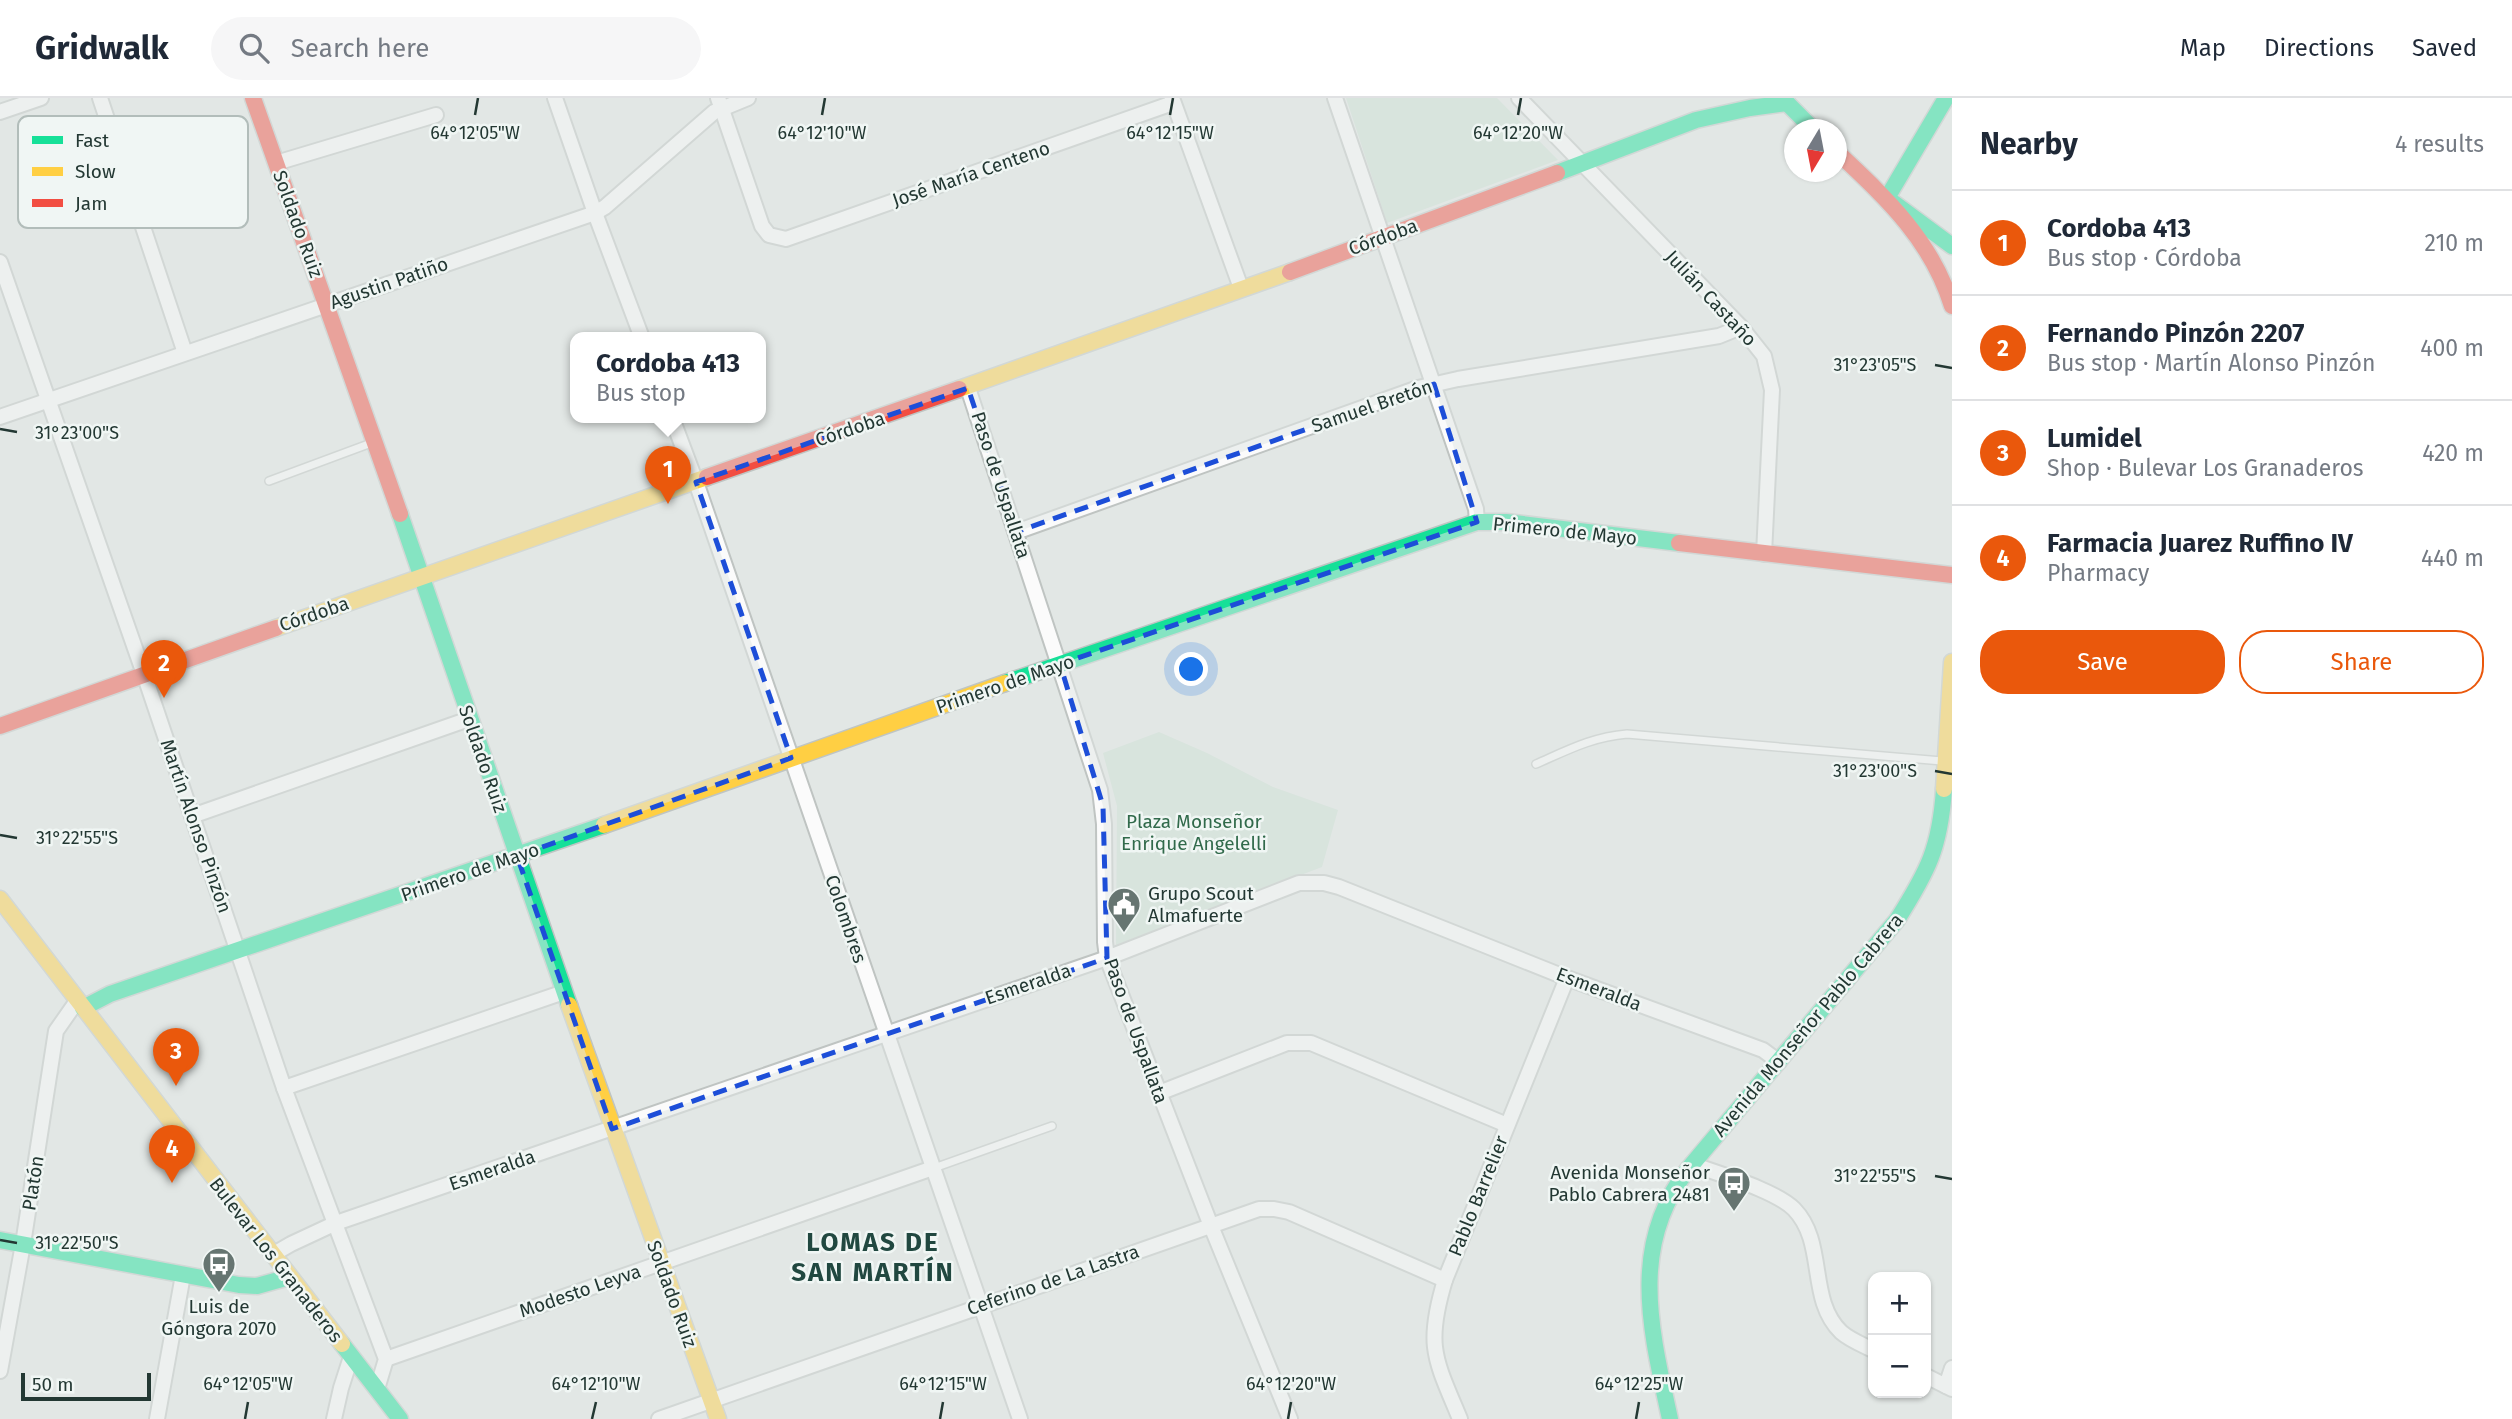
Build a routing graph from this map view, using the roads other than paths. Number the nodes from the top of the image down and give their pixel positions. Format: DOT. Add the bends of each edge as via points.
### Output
graph roads {
  1 [pos="41,98"];
  2 [pos="100,98"];
  3 [pos="253,98"];
  4 [pos="555,98"];
  5 [pos="748,98"];
  6 [pos="1335,98"];
  7 [pos="1519,98"];
  8 [pos="1725,98"];
  9 [pos="1946,98"];
  10 [pos="1173,100"];
  11 [pos="1784,101"];
  12 [pos="720,103"];
  13 [pos="0,112"];
  14 [pos="436,115"];
  15 [pos="106,116"];
  16 [pos="1803,119"];
  17 [pos="1696,120"];
  18 [pos="1847,161"];
  19 [pos="276,163"];
  20 [pos="1584,164"];
  21 [pos="1887,198"];
  22 [pos="595,213"];
  23 [pos="143,228"];
  24 [pos="1382,238"];
  25 [pos="1952,246"];
  26 [pos="0,262"];
  27 [pos="1241,288"];
  28 [pos="1951,301"];
  29 [pos="326,304"];
  30 [pos="1741,327"];
  31 [pos="640,332"];
  32 [pos="185,353"];
  33 [pos="1434,384"];
  34 [pos="968,388"];
  35 [pos="48,400"];
  36 [pos="0,417"];
  37 [pos="675,423"];
  38 [pos="375,442"];
  39 [pos="269,481"];
  40 [pos="696,482"];
  41 [pos="1477,522"];
  42 [pos="1016,532"];
  43 [pos="1764,554"];
  44 [pos="1952,575"];
  45 [pos="422,576"];
  46 [pos="1952,662"];
  47 [pos="1060,664"];
  48 [pos="144,674"];
  49 [pos="469,719"];
  50 [pos="0,726"];
  51 [pos="791,758"];
  52 [pos="1947,761"];
  53 [pos="1536,764"];
  54 [pos="192,816"];
  55 [pos="517,856"];
  56 [pos="0,899"];
  57 [pos="239,952"];
  58 [pos="1107,958"];
  59 [pos="1567,978"];
  60 [pos="565,992"];
  61 [pos="80,1004"];
  62 [pos="885,1032"];
  63 [pos="1779,1062"];
  64 [pos="284,1088"];
  65 [pos="1159,1093"];
  66 [pos="1507,1125"];
  67 [pos="1052,1126"];
  68 [pos="612,1129"];
  69 [pos="1692,1164"];
  70 [pos="933,1168"];
  71 [pos="336,1223"];
  72 [pos="1210,1226"];
  73 [pos="0,1240"];
  74 [pos="23,1244"];
  75 [pos="272,1255"];
  76 [pos="661,1262"];
  77 [pos="183,1275"];
  78 [pos="289,1277"];
  79 [pos="1445,1280"];
  80 [pos="981,1305"];
  81 [pos="1868,1347"];
  82 [pos="352,1357"];
  83 [pos="386,1359"];
  84 [pos="1952,1368"];
  85 [pos="0,1371"];
  86 [pos="1931,1378"];
  87 [pos="1949,1387"];
  88 [pos="377,1390"];
  89 [pos="712,1400"];
  90 [pos="157,1419"];
  91 [pos="334,1419"];
  92 [pos="400,1419"];
  93 [pos="659,1419"];
  94 [pos="718,1419"];
  95 [pos="1020,1419"];
  96 [pos="1290,1419"];
  97 [pos="1460,1419"];
  98 [pos="1670,1419"];
  1 -- 13 [label="street"];
  2 -- 15 [label="street"];
  3 -- 19 [label="main road, Soldado Ruiz"];
  4 -- 22 [label="street"];
  5 -- 12 [label="street, Agustin Patiño"];
  6 -- 24 [label="street"];
  7 -- 20 [label="street, Julián Castaño"];
  8 -- 17 [label="main road, Córdoba"];
  9 -- 21 [label="main road"];
  10 -- 12 [label="street, José María Centeno" via="786,239 769,236 762,226"];
  10 -- 27 [label="street"];
  11 -- 16 [label="main road"];
  11 -- 17 [label="main road, Córdoba"];
  12 -- 22 [label="street, Agustin Patiño"];
  14 -- 19 [label="street"];
  17 -- 20 [label="main road, Córdoba"];
  18 -- 21 [label="main road"];
  19 -- 29 [label="main road, Soldado Ruiz"];
  20 -- 24 [label="main road, Córdoba"];
  20 -- 30 [label="street, Julián Castaño"];
  21 -- 25 [label="main road"];
  21 -- 28 [label="main road" via="1926,248"];
  22 -- 29 [label="street, Agustin Patiño"];
  22 -- 31 [label="street"];
  23 -- 32 [label="street"];
  24 -- 27 [label="main road, Córdoba"];
  24 -- 33 [label="street"];
  26 -- 35 [label="street, Martín Alonso Pinzón"];
  27 -- 34 [label="main road, Córdoba"];
  29 -- 32 [label="street, Agustin Patiño"];
  29 -- 38 [label="main road, Soldado Ruiz"];
  30 -- 33 [label="street, Samuel Bretón" via="1719,336"];
  30 -- 43 [label="street, Julián Castaño" via="1764,356 1772,390"];
  32 -- 35 [label="street, Agustin Patiño"];
  33 -- 41 [label="street"];
  33 -- 42 [label="street, Samuel Bretón"];
  34 -- 40 [label="main road, Córdoba"];
  34 -- 42 [label="street, Paso de Uspallata"];
  35 -- 36 [label="street, Agustin Patiño"];
  35 -- 48 [label="street, Martín Alonso Pinzón"];
  37 -- 40 [label="street, Colombres"];
  38 -- 39 [label="lane"];
  38 -- 45 [label="main road, Soldado Ruiz"];
  40 -- 45 [label="main road, Córdoba"];
  40 -- 51 [label="street, Colombres"];
  41 -- 43 [label="main road, Primero de Mayo"];
  41 -- 47 [label="main road, Primero de Mayo"];
  42 -- 47 [label="street, Paso de Uspallata"];
  43 -- 44 [label="main road, Primero de Mayo"];
  45 -- 48 [label="main road, Córdoba"];
  45 -- 49 [label="main road, Soldado Ruiz"];
  46 -- 52 [label="main road, Avenida Monseñor Pablo Cabrera"];
  47 -- 51 [label="main road, Primero de Mayo"];
  47 -- 58 [label="street, Paso de Uspallata" via="1103,806"];
  48 -- 50 [label="main road, Córdoba"];
  48 -- 54 [label="street, Martín Alonso Pinzón"];
  49 -- 54 [label="street"];
  49 -- 55 [label="main road, Soldado Ruiz"];
  51 -- 55 [label="main road, Primero de Mayo"];
  51 -- 62 [label="street, Colombres"];
  52 -- 53 [label="lane" via="1627,734 1589,740"];
  52 -- 63 [label="main road, Avenida Monseñor Pablo Cabrera" via="1938,841 1910,901"];
  54 -- 57 [label="street, Martín Alonso Pinzón"];
  55 -- 57 [label="main road, Primero de Mayo"];
  55 -- 60 [label="main road, Soldado Ruiz"];
  56 -- 61 [label="main road, Bulevar Los Granaderos"];
  57 -- 61 [label="main road, Primero de Mayo"];
  57 -- 64 [label="street, Martín Alonso Pinzón"];
  58 -- 59 [label="street, Esmeralda" via="1298,883 1311,882 1339,887"];
  58 -- 62 [label="street, Esmeralda"];
  58 -- 65 [label="street, Paso de Uspallata"];
  59 -- 63 [label="street, Esmeralda" via="1763,1050"];
  59 -- 66 [label="street, Pablo Barrelier"];
  60 -- 64 [label="street"];
  60 -- 68 [label="main road, Soldado Ruiz"];
  61 -- 74 [label="street, Platón" via="56,1031"];
  61 -- 75 [label="main road, Bulevar Los Granaderos"];
  62 -- 68 [label="street, Esmeralda"];
  62 -- 70 [label="street, Colombres"];
  63 -- 69 [label="main road, Avenida Monseñor Pablo Cabrera"];
  64 -- 71 [label="street, Martín Alonso Pinzón"];
  65 -- 66 [label="street" via="1287,1043 1301,1042"];
  65 -- 72 [label="street, Paso de Uspallata"];
  66 -- 79 [label="street, Pablo Barrelier"];
  67 -- 70 [label="lane"];
  68 -- 71 [label="street, Esmeralda"];
  68 -- 76 [label="main road, Soldado Ruiz"];
  69 -- 81 [label="street" via="1776,1196 1792,1207 1808,1231 1827,1313 1841,1332"];
  69 -- 98 [label="main road, Avenida Monseñor Pablo Cabrera" via="1662,1211 1648,1281 1650,1321"];
  70 -- 76 [label="street, Modesto Leyva"];
  70 -- 80 [label="street, Colombres"];
  71 -- 75 [label="street, Esmeralda"];
  71 -- 83 [label="street, Martín Alonso Pinzón"];
  72 -- 79 [label="street, Ceferino de La Lastra" via="1259,1209 1289,1212"];
  72 -- 80 [label="street, Ceferino de La Lastra"];
  72 -- 96 [label="street, Paso de Uspallata"];
  73 -- 74 [label="main road"];
  74 -- 77 [label="main road"];
  74 -- 85 [label="street, Platón"];
  75 -- 78 [label="main road, Bulevar Los Granaderos"];
  76 -- 83 [label="street, Modesto Leyva"];
  76 -- 89 [label="main road, Soldado Ruiz"];
  77 -- 78 [label="main road" via="257,1286"];
  77 -- 90 [label="street"];
  78 -- 82 [label="main road, Bulevar Los Granaderos"];
  79 -- 97 [label="street, Pablo Barrelier" via="1433,1327 1434,1349"];
  80 -- 89 [label="street, Ceferino de La Lastra"];
  80 -- 95 [label="street, Colombres"];
  82 -- 88 [label="main road, Bulevar Los Granaderos"];
  82 -- 91 [label="street"];
  83 -- 88 [label="street"];
  84 -- 87 [label="street"];
  86 -- 87 [label="street"];
  88 -- 92 [label="main road, Bulevar Los Granaderos"];
  89 -- 93 [label="street, Ceferino de La Lastra"];
  89 -- 94 [label="main road, Soldado Ruiz"];
}
